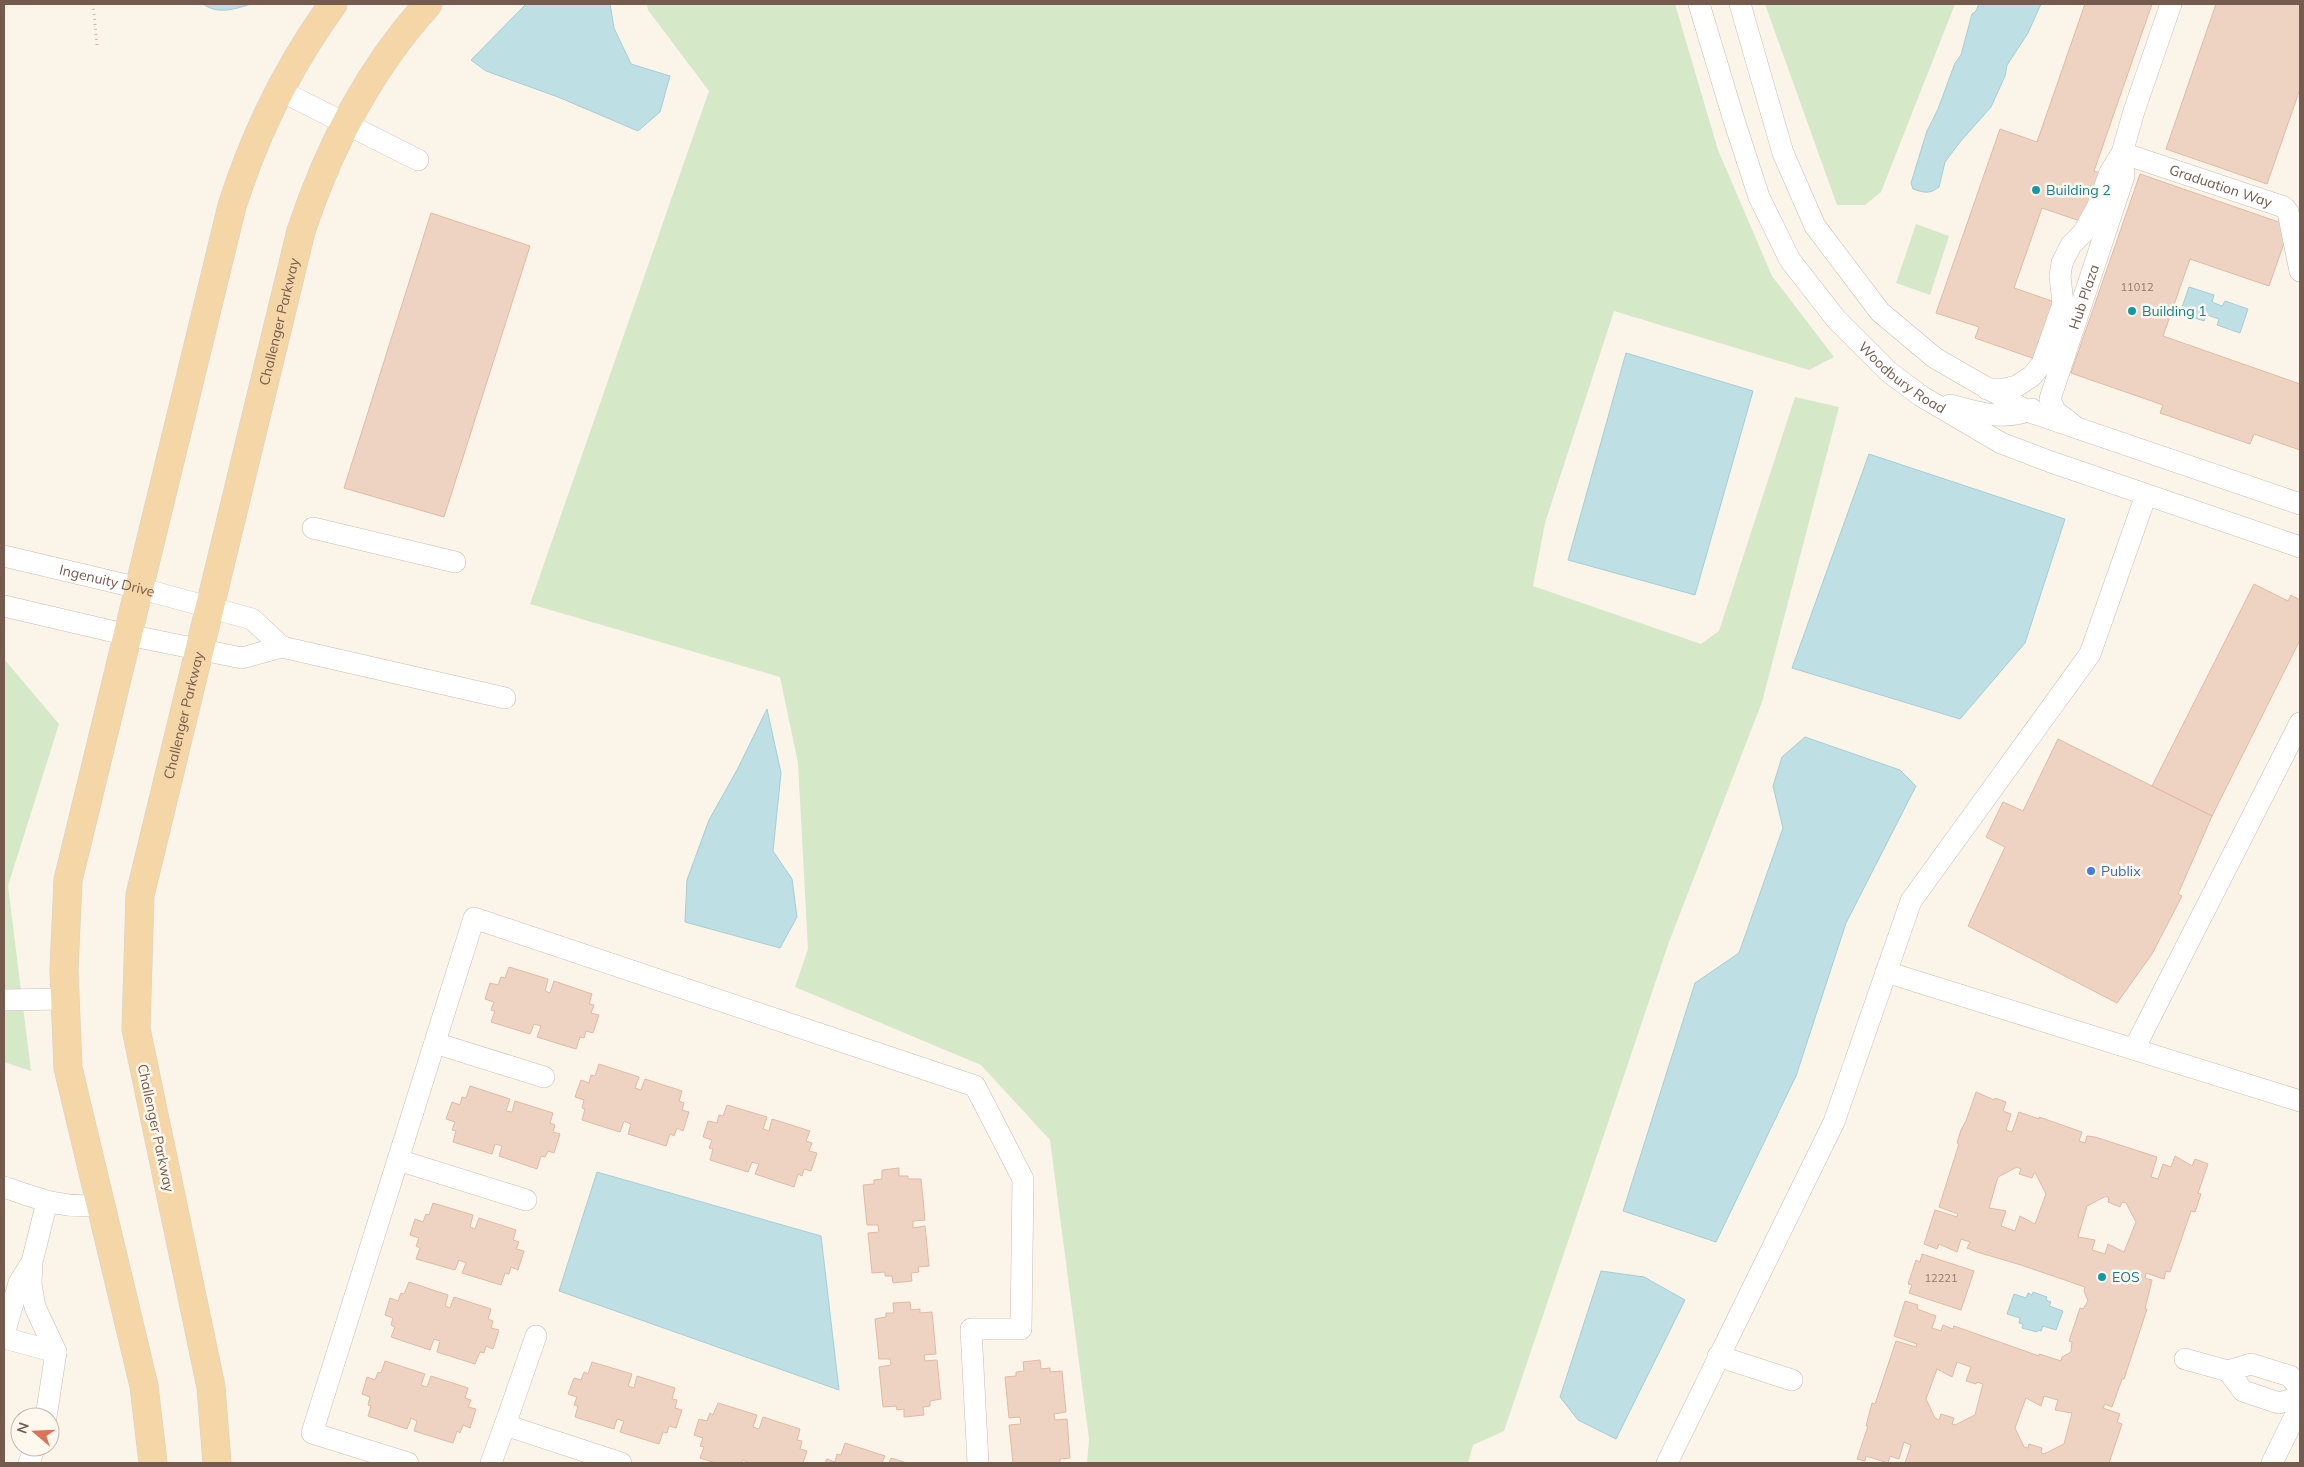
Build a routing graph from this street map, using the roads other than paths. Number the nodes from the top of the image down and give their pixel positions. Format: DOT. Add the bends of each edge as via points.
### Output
graph roads {
  1 [pos="333,4"];
  2 [pos="428,4"];
  3 [pos="1699,4"];
  4 [pos="1740,4"];
  5 [pos="2171,4"];
  6 [pos="279,90"];
  7 [pos="346,122"];
  8 [pos="2122,153"];
  9 [pos="418,160"];
  10 [pos="2082,233"];
  11 [pos="2104,240"];
  12 [pos="2300,271"];
  13 [pos="2062,288"];
  14 [pos="2084,297"];
  15 [pos="1987,389"];
  16 [pos="1921,396"];
  17 [pos="2050,399"];
  18 [pos="2027,411"];
  19 [pos="2078,428"];
  20 [pos="2146,495"];
  21 [pos="2300,504"];
  22 [pos="313,528"];
  23 [pos="2300,547"];
  24 [pos="4,556"];
  25 [pos="455,562"];
  26 [pos="139,588"];
  27 [pos="4,606"];
  28 [pos="211,608"];
  29 [pos="128,635"];
  30 [pos="282,647"];
  31 [pos="201,651"];
  32 [pos="505,698"];
  33 [pos="2300,723"];
  34 [pos="1886,972"];
  35 [pos="65,999"];
  36 [pos="4,1000"];
  37 [pos="435,1043"];
  38 [pos="2134,1049"];
  39 [pos="544,1076"];
  40 [pos="2300,1101"];
  41 [pos="398,1160"];
  42 [pos="4,1186"];
  43 [pos="526,1200"];
  44 [pos="48,1202"];
  45 [pos="100,1205"];
  46 [pos="32,1262"];
  47 [pos="4,1336"];
  48 [pos="536,1336"];
  49 [pos="56,1352"];
  50 [pos="1718,1356"];
  51 [pos="2185,1359"];
  52 [pos="2228,1371"];
  53 [pos="1792,1380"];
  54 [pos="2300,1389"];
  55 [pos="2300,1397"];
  56 [pos="2300,1406"];
  57 [pos="48,1407"];
  58 [pos="505,1424"];
  59 [pos="153,1463"];
  60 [pos="217,1463"];
  61 [pos="408,1463"];
  62 [pos="491,1463"];
  63 [pos="621,1463"];
  64 [pos="978,1463"];
  65 [pos="1667,1463"];
  66 [pos="2272,1463"];
  1 -- 6 [label="main road"];
  2 -- 7 [label="main road, Challenger Parkway" via="384,59"];
  3 -- 16 [label="street, Woodbury Road" via="1759,198 1790,260 1836,319 1889,372"];
  4 -- 15 [label="street" via="1783,153 1815,226 1880,312 1935,358"];
  5 -- 8 [label="street, Hub Plaza"];
  6 -- 7 [label="street"];
  6 -- 26 [label="main road" via="251,151 232,206"];
  7 -- 9 [label="street"];
  7 -- 28 [label="main road, Challenger Parkway" via="321,176 302,231"];
  8 -- 10 [label="street, Hub Plaza" via="2110,172 2098,208"];
  8 -- 11 [label="street, Hub Plaza" via="2124,176"];
  8 -- 12 [label="street, Graduation Way" via="2243,184 2284,207 2288,212"];
  10 -- 11 [label="street"];
  10 -- 13 [label="street, Hub Plaza" via="2062,263"];
  11 -- 14 [label="street, Hub Plaza"];
  13 -- 14 [label="street"];
  13 -- 15 [label="street, Hub Plaza" via="2064,304 2042,364 2017,386"];
  14 -- 17 [label="street, Hub Plaza"];
  15 -- 18 [label="street"];
  16 -- 18 [label="street" via="1990,415 2011,416"];
  16 -- 20 [label="street, Woodbury Road" via="2001,443"];
  17 -- 18 [label="street"];
  17 -- 19 [label="street" via="2055,411"];
  18 -- 19 [label="street"];
  19 -- 21 [label="street"];
  20 -- 23 [label="street, Woodbury Road"];
  20 -- 34 [label="street" via="2090,654 1911,901"];
  22 -- 25 [label="street"];
  24 -- 26 [label="street, Ingenuity Drive"];
  26 -- 28 [label="street, Ingenuity Drive"];
  26 -- 29 [label="main road"];
  27 -- 29 [label="street"];
  28 -- 30 [label="street, Ingenuity Drive" via="252,619"];
  28 -- 31 [label="main road, Challenger Parkway"];
  29 -- 31 [label="street"];
  29 -- 35 [label="main road" via="68,880"];
  30 -- 31 [label="street" via="242,658"];
  30 -- 32 [label="street"];
  31 -- 60 [label="main road, Challenger Parkway" via="140,896 136,1029 211,1387"];
  33 -- 38 [label="street"];
  34 -- 38 [label="street"];
  34 -- 50 [label="street" via="1834,1122"];
  35 -- 36 [label="street"];
  35 -- 45 [label="main road" via="68,1068"];
  37 -- 39 [label="street"];
  37 -- 41 [label="street"];
  37 -- 64 [label="street" via="474,918 975,1086 1023,1179 1021,1329 971,1329"];
  38 -- 40 [label="street"];
  41 -- 43 [label="street"];
  41 -- 61 [label="street" via="312,1433"];
  42 -- 44 [label="street"];
  44 -- 45 [label="street" via="80,1207"];
  44 -- 46 [label="street"];
  45 -- 59 [label="main road" via="144,1386"];
  46 -- 47 [label="street" via="19,1283"];
  46 -- 49 [label="street" via="35,1307"];
  47 -- 49 [label="street"];
  48 -- 58 [label="street"];
  49 -- 57 [label="street"];
  50 -- 53 [label="street"];
  50 -- 65 [label="street"];
  51 -- 52 [label="street"];
  52 -- 54 [label="street" via="2251,1364 2290,1376"];
  52 -- 55 [label="street" via="2243,1391 2279,1404"];
  56 -- 66 [label="street"];
  58 -- 62 [label="street"];
  58 -- 63 [label="street"];
}
